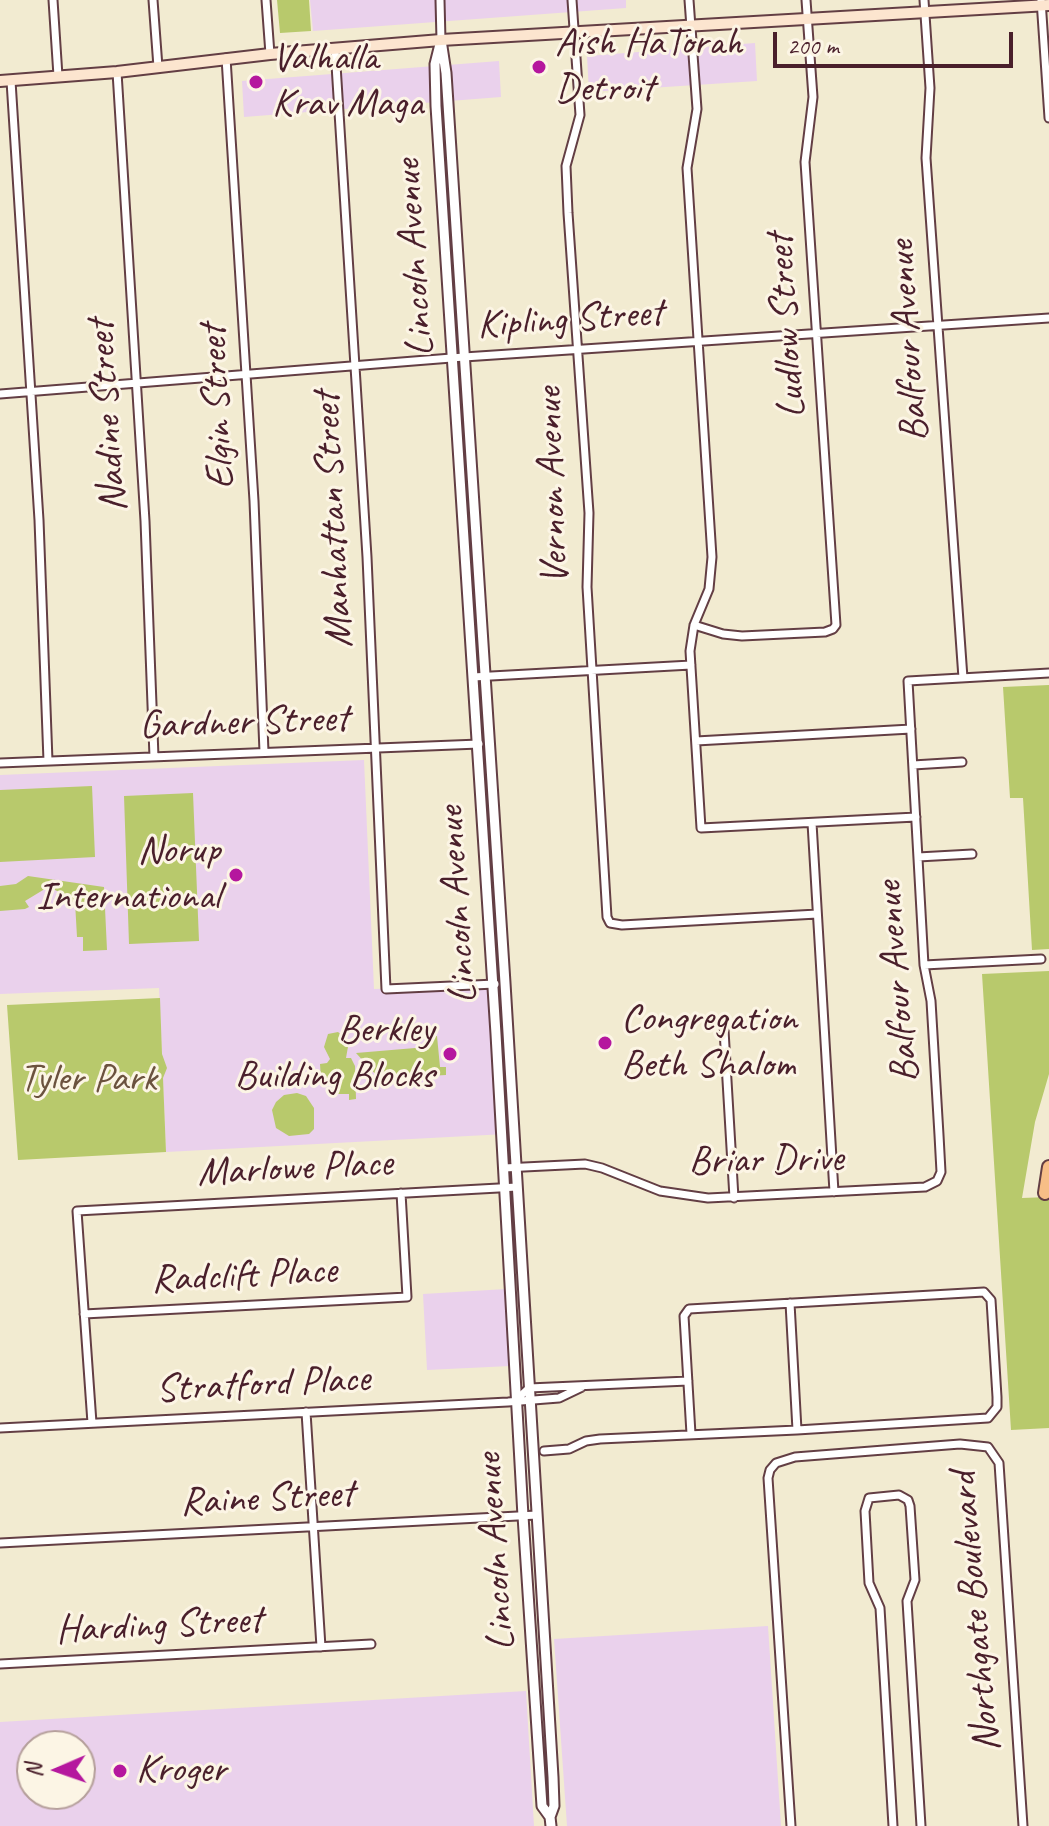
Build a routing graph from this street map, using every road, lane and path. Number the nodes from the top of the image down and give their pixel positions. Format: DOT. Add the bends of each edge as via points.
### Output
graph roads {
  1 [pos="53,0"];
  2 [pos="153,0"];
  3 [pos="266,0"];
  4 [pos="440,0"];
  5 [pos="572,0"];
  6 [pos="689,0"];
  7 [pos="806,0"];
  8 [pos="924,0"];
  9 [pos="1044,4"];
  10 [pos="925,12"];
  11 [pos="808,20"];
  12 [pos="691,24"];
  13 [pos="574,31"];
  14 [pos="441,40"];
  15 [pos="335,49"];
  16 [pos="270,54"];
  17 [pos="226,58"];
  18 [pos="158,67"];
  19 [pos="117,72"];
  20 [pos="58,76"];
  21 [pos="6,81"];
  22 [pos="1049,118"];
  23 [pos="1049,318"];
  24 [pos="938,325"];
  25 [pos="818,334"];
  26 [pos="697,342"];
  27 [pos="577,350"];
  28 [pos="464,357"];
  29 [pos="451,358"];
  30 [pos="355,366"];
  31 [pos="246,374"];
  32 [pos="137,383"];
  33 [pos="30,391"];
  34 [pos="0,394"];
  35 [pos="694,625"];
  36 [pos="691,665"];
  37 [pos="592,671"];
  38 [pos="1049,673"];
  39 [pos="473,677"];
  40 [pos="486,677"];
  41 [pos="963,678"];
  42 [pos="911,729"];
  43 [pos="696,741"];
  44 [pos="490,743"];
  45 [pos="477,744"];
  46 [pos="375,747"];
  47 [pos="264,752"];
  48 [pos="154,757"];
  49 [pos="48,761"];
  50 [pos="962,762"];
  51 [pos="0,763"];
  52 [pos="913,765"];
  53 [pos="916,817"];
  54 [pos="812,823"];
  55 [pos="972,854"];
  56 [pos="918,857"];
  57 [pos="817,914"];
  58 [pos="1041,959"];
  59 [pos="924,965"];
  60 [pos="505,983"];
  61 [pos="493,984"];
  62 [pos="724,1030"];
  63 [pos="508,1033"];
  64 [pos="496,1034"];
  65 [pos="513,1110"];
  66 [pos="501,1111"];
  67 [pos="514,1128"];
  68 [pos="502,1129"];
  69 [pos="516,1167"];
  70 [pos="1049,1167"];
  71 [pos="504,1168"];
  72 [pos="937,1181"];
  73 [pos="505,1187"];
  74 [pos="517,1187"];
  75 [pos="834,1192"];
  76 [pos="401,1193"];
  77 [pos="1045,1193"];
  78 [pos="734,1198"];
  79 [pos="790,1303"];
  80 [pos="84,1314"];
  81 [pos="688,1381"];
  82 [pos="582,1387"];
  83 [pos="529,1388"];
  84 [pos="516,1400"];
  85 [pos="529,1400"];
  86 [pos="306,1412"];
  87 [pos="92,1423"];
  88 [pos="0,1428"];
  89 [pos="797,1430"];
  90 [pos="691,1434"];
  91 [pos="544,1451"];
  92 [pos="537,1515"];
  93 [pos="523,1516"];
  94 [pos="313,1527"];
  95 [pos="0,1543"];
  96 [pos="371,1644"];
  97 [pos="321,1647"];
  98 [pos="0,1662"];
  99 [pos="550,1822"];
  100 [pos="791,1826"];
  101 [pos="893,1826"];
  102 [pos="921,1826"];
  103 [pos="1023,1826"];
  1 -- 20 [label="street"];
  2 -- 18 [label="street"];
  3 -- 16 [label="street"];
  4 -- 14 [label="street"];
  5 -- 13 [label="street, Vernon Avenue"];
  6 -- 12 [label="street"];
  7 -- 11 [label="street, Ludlow Street"];
  8 -- 10 [label="street, Balfour Avenue"];
  9 -- 10 [label="main road"];
  9 -- 22 [label="street"];
  10 -- 11 [label="main road"];
  10 -- 24 [label="street, Balfour Avenue" via="930,88 926,158"];
  11 -- 12 [label="main road"];
  11 -- 25 [label="street, Ludlow Street" via="813,97 805,162"];
  12 -- 13 [label="main road"];
  12 -- 26 [label="street" via="697,109 687,168"];
  13 -- 14 [label="main road"];
  13 -- 27 [label="street, Vernon Avenue" via="580,115 566,166"];
  14 -- 15 [label="main road"];
  14 -- 28 [label="street, Lincoln Avenue"];
  14 -- 29 [label="street, Lincoln Avenue" via="435,64 436,106"];
  15 -- 16 [label="main road"];
  15 -- 30 [label="street, Manhattan Street"];
  16 -- 17 [label="main road"];
  17 -- 18 [label="main road"];
  17 -- 31 [label="street, Elgin Street"];
  18 -- 19 [label="main road"];
  19 -- 20 [label="main road"];
  19 -- 32 [label="street, Nadine Street"];
  20 -- 21 [label="main road"];
  21 -- 33 [label="street"];
  23 -- 24 [label="street, Kipling Street"];
  24 -- 25 [label="street, Kipling Street"];
  24 -- 41 [label="street, Balfour Avenue"];
  25 -- 26 [label="street, Kipling Street"];
  25 -- 35 [label="street, Ludlow Street" via="833,629 742,636"];
  26 -- 27 [label="street, Kipling Street"];
  26 -- 35 [label="street" via="712,557 709,589"];
  27 -- 28 [label="street, Kipling Street"];
  27 -- 37 [label="street, Vernon Avenue" via="589,513"];
  28 -- 29 [label="street, Kipling Street"];
  28 -- 40 [label="street, Lincoln Avenue"];
  29 -- 30 [label="street, Kipling Street"];
  29 -- 39 [label="street, Lincoln Avenue"];
  30 -- 31 [label="street, Kipling Street"];
  30 -- 46 [label="street, Manhattan Street"];
  31 -- 32 [label="street, Kipling Street"];
  31 -- 47 [label="street, Elgin Street"];
  32 -- 33 [label="street, Kipling Street"];
  32 -- 48 [label="street, Nadine Street"];
  33 -- 34 [label="street, Kipling Street"];
  33 -- 49 [label="street"];
  35 -- 36 [label="street"];
  36 -- 37 [label="street"];
  36 -- 43 [label="street"];
  37 -- 40 [label="street"];
  37 -- 57 [label="street, Vernon Avenue" via="610,923"];
  38 -- 41 [label="street"];
  39 -- 40 [label="street"];
  39 -- 45 [label="street, Lincoln Avenue"];
  40 -- 44 [label="street, Lincoln Avenue"];
  41 -- 42 [label="street, Balfour Avenue" via="908,681"];
  42 -- 43 [label="street"];
  42 -- 52 [label="street, Balfour Avenue"];
  43 -- 54 [label="street" via="701,828"];
  44 -- 45 [label="street, Gardner Street"];
  44 -- 60 [label="street, Lincoln Avenue"];
  45 -- 46 [label="street, Gardner Street"];
  45 -- 61 [label="street, Lincoln Avenue"];
  46 -- 47 [label="street, Gardner Street"];
  46 -- 61 [label="street, Manhattan Street" via="386,989"];
  47 -- 48 [label="street, Gardner Street"];
  48 -- 49 [label="street, Gardner Street"];
  49 -- 51 [label="street, Gardner Street"];
  50 -- 52 [label="street"];
  52 -- 53 [label="street, Balfour Avenue"];
  53 -- 54 [label="street"];
  53 -- 56 [label="street, Balfour Avenue"];
  54 -- 57 [label="street"];
  55 -- 56 [label="street"];
  56 -- 59 [label="street, Balfour Avenue"];
  57 -- 75 [label="street"];
  58 -- 59 [label="street"];
  59 -- 72 [label="street, Balfour Avenue" via="931,1001 941,1172"];
  60 -- 61 [label="street"];
  60 -- 63 [label="street, Lincoln Avenue"];
  61 -- 64 [label="street, Lincoln Avenue"];
  62 -- 78 [label="street"];
  63 -- 64 [label="street"];
  63 -- 65 [label="street, Lincoln Avenue"];
  64 -- 66 [label="street, Lincoln Avenue"];
  65 -- 66 [label="street"];
  65 -- 67 [label="street, Lincoln Avenue"];
  66 -- 68 [label="street, Lincoln Avenue"];
  67 -- 68 [label="street"];
  67 -- 69 [label="street, Lincoln Avenue"];
  68 -- 71 [label="street, Lincoln Avenue"];
  69 -- 71 [label="street, Briar Drive"];
  69 -- 74 [label="street, Lincoln Avenue"];
  69 -- 78 [label="street, Briar Drive" via="585,1164 660,1191"];
  70 -- 77 [label="highway"];
  71 -- 73 [label="street, Lincoln Avenue"];
  72 -- 75 [label="street, Briar Drive" via="925,1187"];
  73 -- 74 [label="street, Marlowe Place"];
  73 -- 76 [label="street, Marlowe Place"];
  73 -- 84 [label="street, Lincoln Avenue"];
  74 -- 83 [label="street, Lincoln Avenue"];
  75 -- 78 [label="street, Briar Drive"];
  76 -- 80 [label="street, Radclift Place" via="407,1297"];
  76 -- 80 [label="street, Marlowe Place" via="77,1211"];
  79 -- 81 [label="street" via="689,1309 684,1316"];
  79 -- 89 [label="street"];
  79 -- 89 [label="street" via="984,1292 991,1300 995,1356 997,1407 988,1418"];
  80 -- 87 [label="street"];
  81 -- 82 [label="street"];
  81 -- 90 [label="street"];
  82 -- 83 [label="street"];
  82 -- 85 [label="street, Stratford Place" via="559,1398"];
  83 -- 84 [label="street"];
  83 -- 85 [label="street, Lincoln Avenue"];
  84 -- 85 [label="street, Stratford Place"];
  84 -- 86 [label="street, Stratford Place"];
  84 -- 93 [label="street, Lincoln Avenue"];
  85 -- 92 [label="street, Lincoln Avenue"];
  86 -- 87 [label="street, Stratford Place"];
  86 -- 94 [label="street"];
  87 -- 88 [label="street, Stratford Place"];
  89 -- 90 [label="street"];
  90 -- 91 [label="street" via="600,1439"];
  92 -- 93 [label="street, Raine Street"];
  92 -- 99 [label="street, Lincoln Avenue" via="554,1792"];
  93 -- 94 [label="street, Raine Street"];
  93 -- 99 [label="street, Lincoln Avenue" via="542,1806"];
  94 -- 95 [label="street, Raine Street"];
  94 -- 97 [label="street"];
  96 -- 97 [label="street, Harding Street"];
  97 -- 98 [label="street, Harding Street"];
  100 -- 103 [label="street, Northgate Boulevard" via="770,1470 795,1457 969,1444 988,1447 999,1463"];
  101 -- 102 [label="street, Northgate Boulevard" via="880,1608 869,1583 865,1511 869,1498 899,1495 910,1506 915,1580 907,1601"];
}
